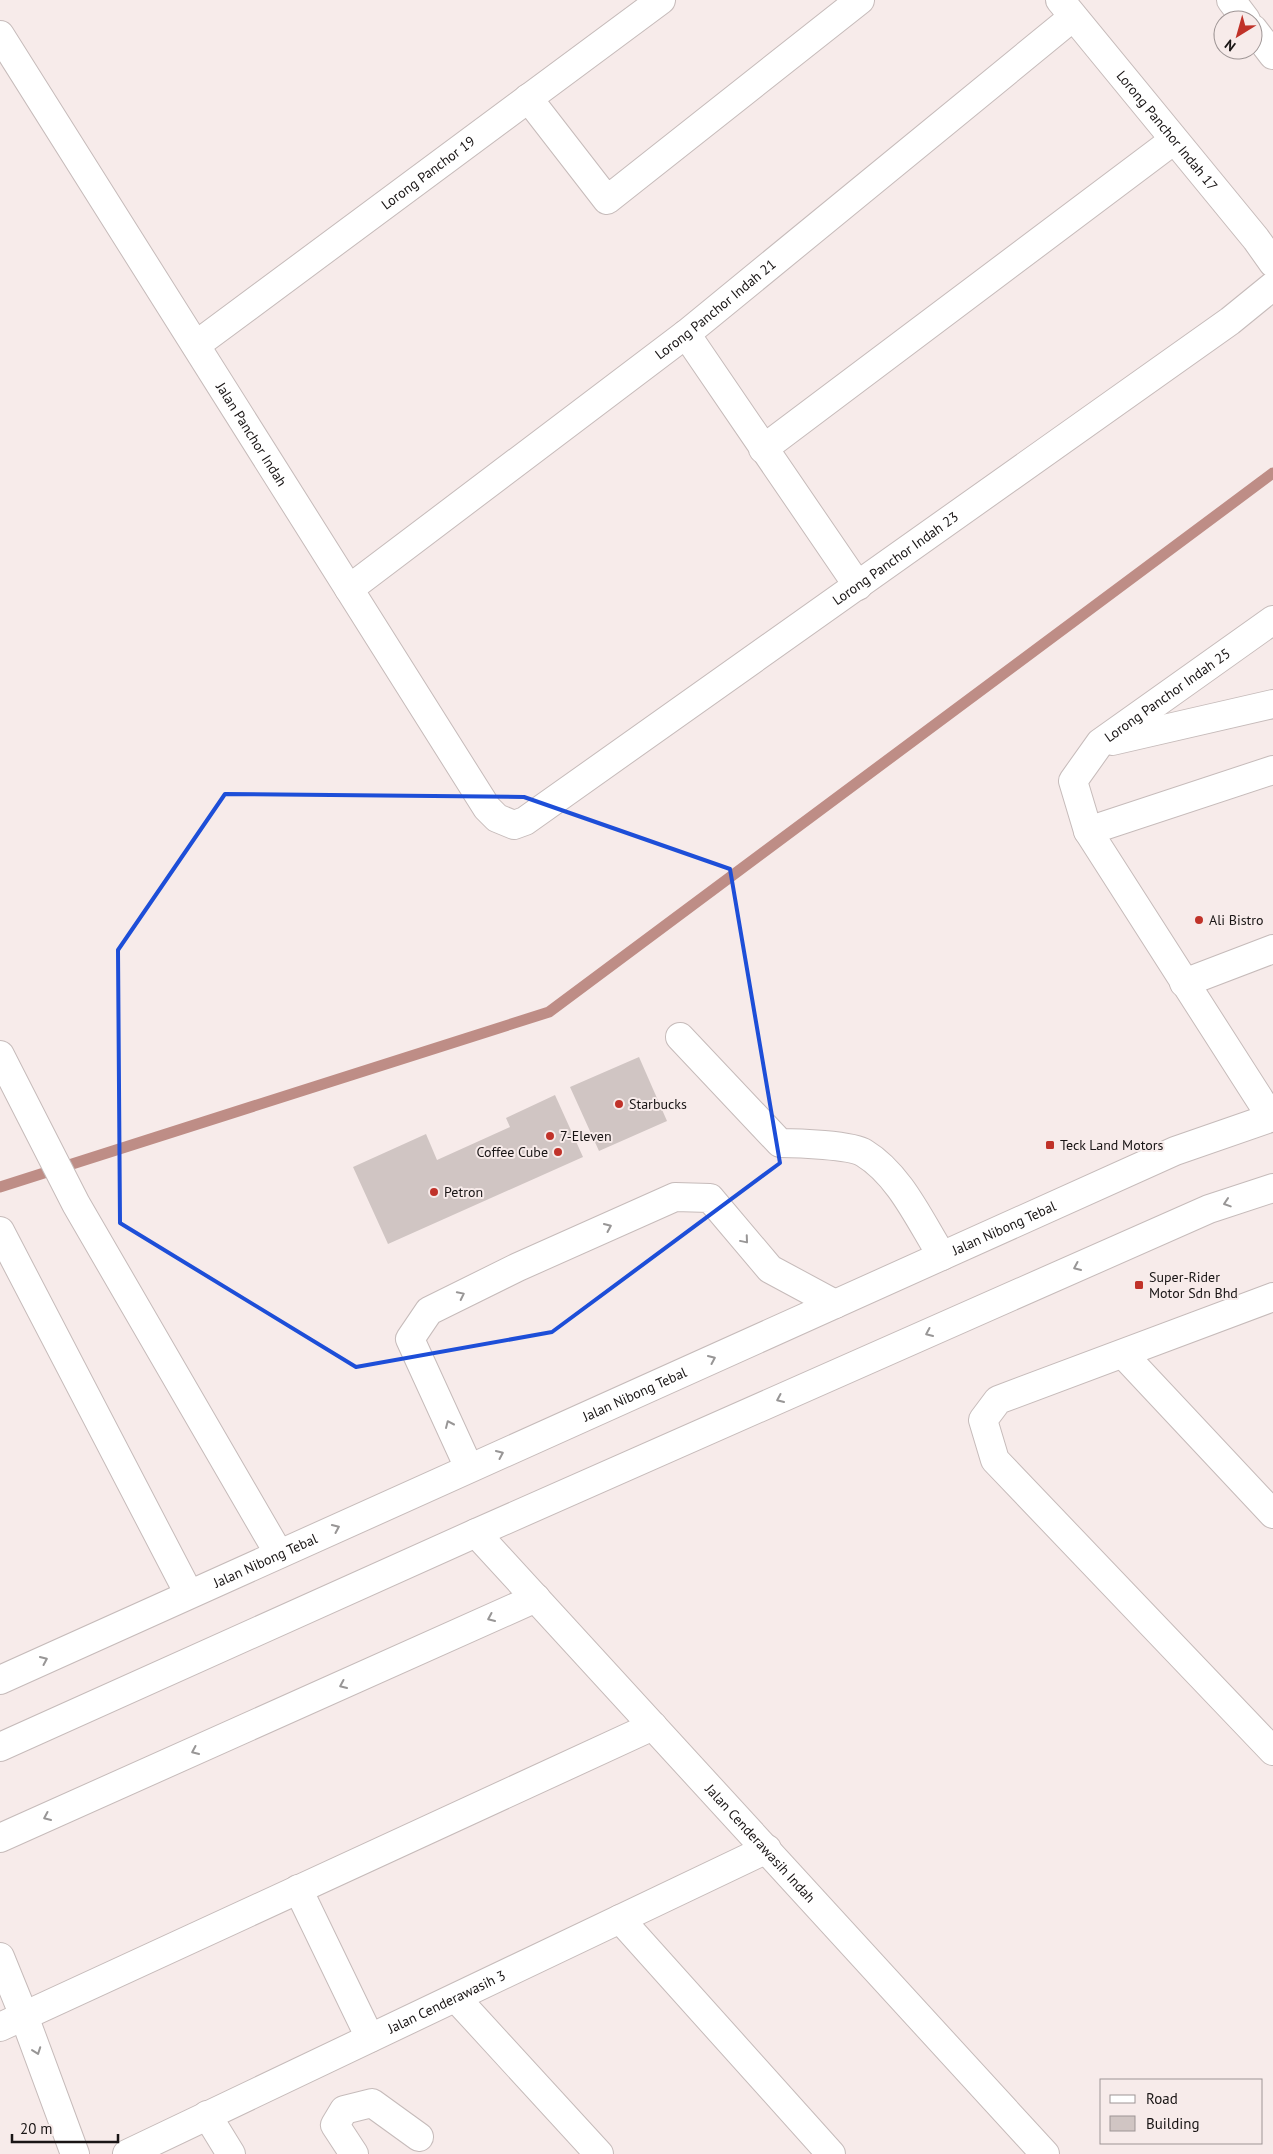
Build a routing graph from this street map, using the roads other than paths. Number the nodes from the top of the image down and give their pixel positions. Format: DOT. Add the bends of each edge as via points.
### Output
graph roads {
  1 [pos="660,0"];
  2 [pos="860,0"];
  3 [pos="1066,8"];
  4 [pos="0,35"];
  5 [pos="1263,42"];
  6 [pos="1273,55"];
  7 [pos="528,98"];
  8 [pos="1174,140"];
  9 [pos="1273,263"];
  10 [pos="1273,286"];
  11 [pos="686,334"];
  12 [pos="196,345"];
  13 [pos="764,449"];
  14 [pos="858,586"];
  15 [pos="349,589"];
  16 [pos="1273,620"];
  17 [pos="1273,704"];
  18 [pos="1100,743"];
  19 [pos="1273,770"];
  20 [pos="514,825"];
  21 [pos="1088,831"];
  22 [pos="1273,949"];
  23 [pos="1184,984"];
  24 [pos="680,1037"];
  25 [pos="0,1055"];
  26 [pos="1272,1117"];
  27 [pos="1273,1188"];
  28 [pos="0,1231"];
  29 [pos="942,1256"];
  30 [pos="1273,1297"];
  31 [pos="835,1304"];
  32 [pos="1123,1354"];
  33 [pos="469,1468"];
  34 [pos="1273,1514"];
  35 [pos="476,1533"];
  36 [pos="279,1554"];
  37 [pos="189,1594"];
  38 [pos="536,1598"];
  39 [pos="0,1680"];
  40 [pos="653,1726"];
  41 [pos="0,1748"];
  42 [pos="1273,1751"];
  43 [pos="0,1838"];
  44 [pos="767,1849"];
  45 [pos="298,1889"];
  46 [pos="620,1919"];
  47 [pos="0,1957"];
  48 [pos="456,1998"];
  49 [pos="24,2016"];
  50 [pos="0,2027"];
  51 [pos="370,2038"];
  52 [pos="207,2116"];
  53 [pos="419,2137"];
  54 [pos="75,2154"];
  55 [pos="127,2154"];
  56 [pos="231,2154"];
  57 [pos="354,2154"];
  58 [pos="599,2154"];
  59 [pos="831,2154"];
  60 [pos="1045,2154"];
  1 -- 7 [label="main road, Lorong Panchor 19"];
  2 -- 7 [label="main road" via="607,200"];
  3 -- 8 [label="main road, Lorong Panchor Indah 17"];
  3 -- 11 [label="main road, Lorong Panchor Indah 21"];
  4 -- 12 [label="main road, Jalan Panchor Indah"];
  5 -- 6 [label="main road"];
  7 -- 12 [label="main road, Lorong Panchor 19"];
  8 -- 9 [label="main road, Lorong Panchor Indah 17"];
  8 -- 13 [label="main road"];
  10 -- 14 [label="main road, Lorong Panchor Indah 23" via="1230,322"];
  11 -- 13 [label="main road"];
  11 -- 15 [label="main road, Lorong Panchor Indah 21"];
  12 -- 15 [label="main road, Jalan Panchor Indah"];
  13 -- 14 [label="main road"];
  14 -- 20 [label="main road, Lorong Panchor Indah 23" via="525,822"];
  15 -- 20 [label="main road, Jalan Panchor Indah" via="487,808 497,818"];
  16 -- 18 [label="main road, Lorong Panchor Indah 25"];
  17 -- 18 [label="main road"];
  18 -- 21 [label="main road, Lorong Panchor Indah 25" via="1073,781"];
  19 -- 21 [label="main road"];
  21 -- 23 [label="main road"];
  22 -- 23 [label="main road"];
  23 -- 26 [label="main road"];
  24 -- 29 [label="main road" via="780,1143 815,1144 863,1152 894,1180"];
  25 -- 36 [label="main road" via="76,1204"];
  26 -- 29 [label="main road, Jalan Nibong Tebal" via="1175,1151"];
  27 -- 35 [label="main road, one-way" via="1209,1209"];
  28 -- 37 [label="main road"];
  29 -- 31 [label="main road, Jalan Nibong Tebal"];
  30 -- 32 [label="main road"];
  33 -- 31 [label="main road, Jalan Nibong Tebal, one-way"];
  33 -- 31 [label="main road, one-way" via="410,1339 429,1311 632,1216 675,1197 710,1198 770,1269"];
  32 -- 34 [label="main road"];
  32 -- 42 [label="main road" via="998,1400 983,1420 995,1460"];
  36 -- 33 [label="main road, Jalan Nibong Tebal, one-way"];
  35 -- 38 [label="main road, Jalan Cenderawasih Indah"];
  35 -- 41 [label="main road"];
  36 -- 37 [label="main road, Jalan Nibong Tebal"];
  39 -- 37 [label="main road, Jalan Nibong Tebal, one-way"];
  38 -- 40 [label="main road, Jalan Cenderawasih Indah"];
  38 -- 43 [label="main road, one-way"];
  40 -- 44 [label="main road, Jalan Cenderawasih Indah"];
  40 -- 45 [label="main road"];
  44 -- 46 [label="main road, Jalan Cenderawasih 3"];
  44 -- 60 [label="main road, Jalan Cenderawasih Indah"];
  45 -- 49 [label="main road"];
  45 -- 51 [label="main road"];
  46 -- 48 [label="main road, Jalan Cenderawasih 3"];
  46 -- 59 [label="main road"];
  47 -- 49 [label="main road"];
  48 -- 51 [label="main road, Jalan Cenderawasih 3"];
  48 -- 58 [label="main road"];
  49 -- 50 [label="main road"];
  49 -- 54 [label="main road, one-way"];
  51 -- 52 [label="main road, Jalan Cenderawasih 3"];
  52 -- 55 [label="main road, Jalan Cenderawasih 3"];
  52 -- 56 [label="main road"];
  53 -- 57 [label="main road" via="372,2103 344,2110 335,2125"];
}
